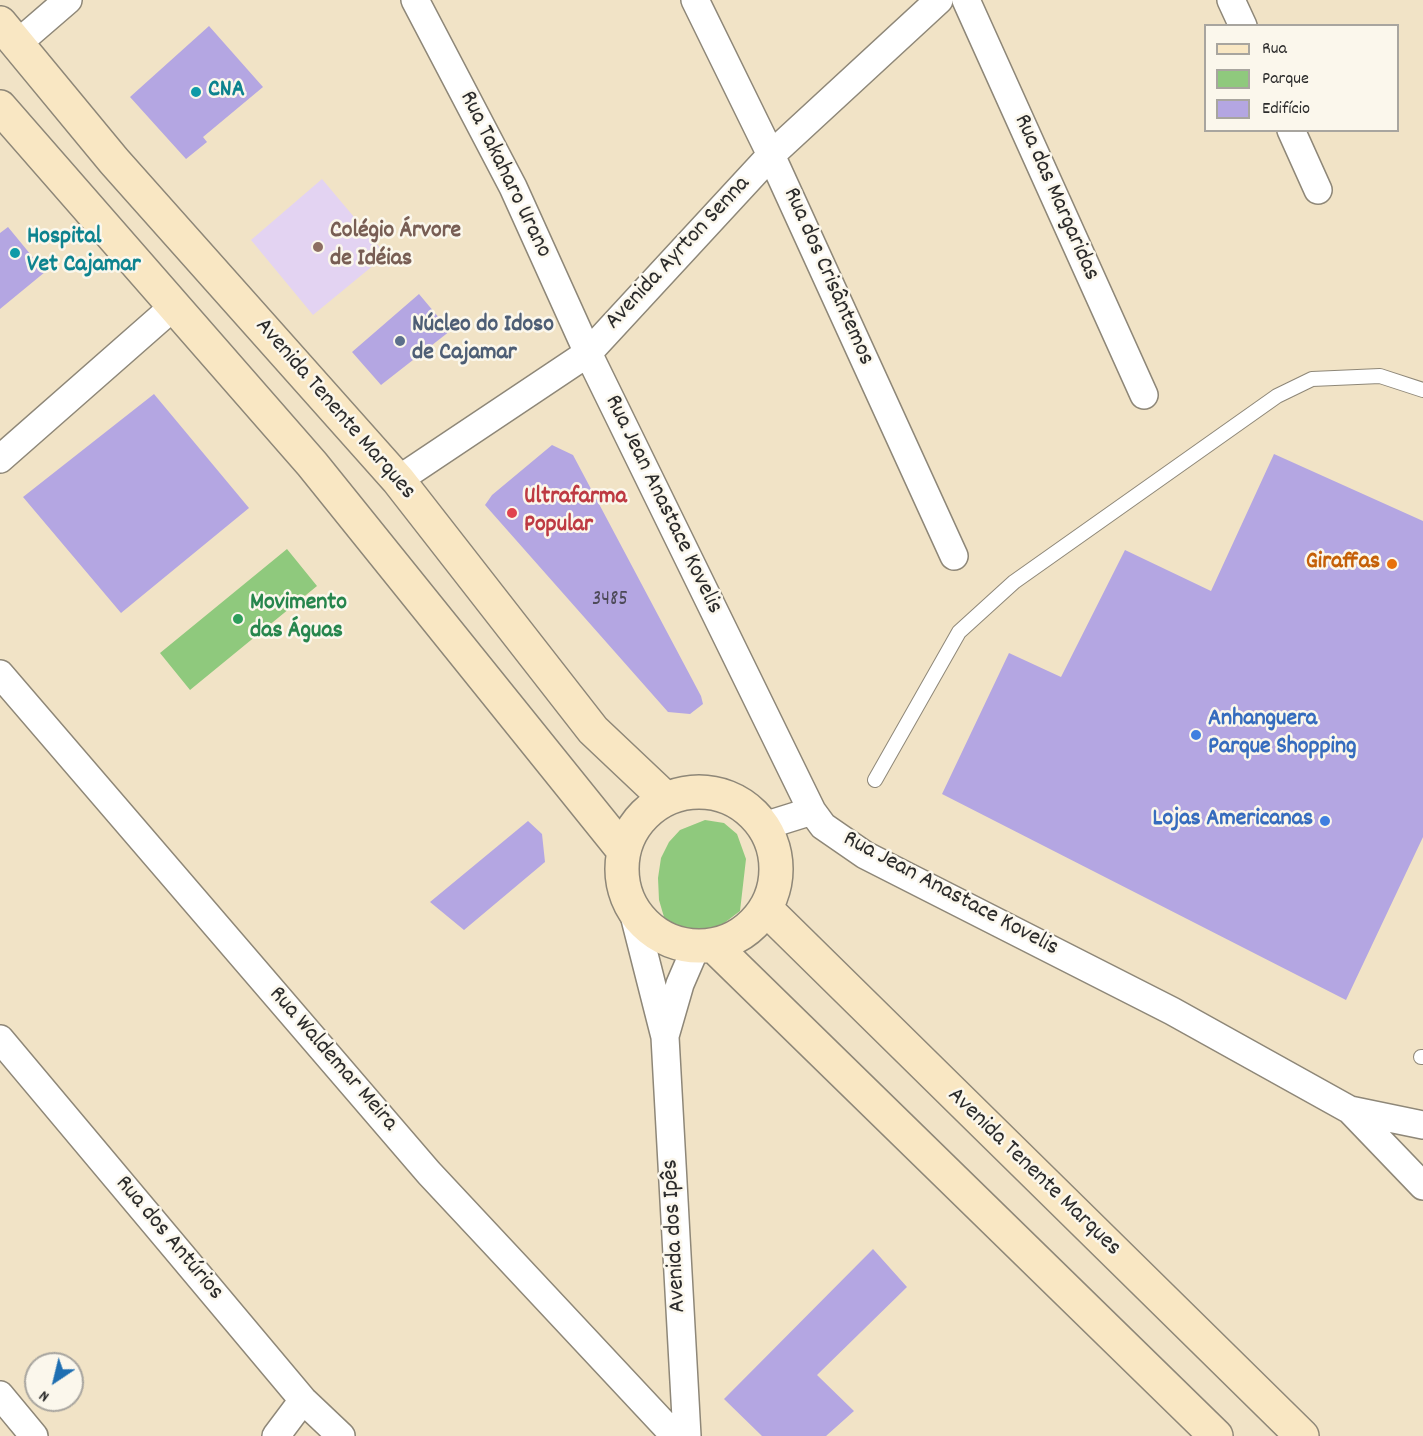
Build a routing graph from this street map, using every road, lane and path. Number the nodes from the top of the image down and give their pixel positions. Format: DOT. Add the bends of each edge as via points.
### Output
graph roads {
  1 [pos="68,0"];
  2 [pos="415,0"];
  3 [pos="695,0"];
  4 [pos="939,0"];
  5 [pos="966,0"];
  6 [pos="1231,0"];
  7 [pos="1242,24"];
  8 [pos="9,33"];
  9 [pos="39,70"];
  10 [pos="1,109"];
  11 [pos="1292,132"];
  12 [pos="771,155"];
  13 [pos="114,161"];
  14 [pos="64,181"];
  15 [pos="1318,190"];
  16 [pos="173,307"];
  17 [pos="588,353"];
  18 [pos="1423,390"];
  19 [pos="1144,395"];
  20 [pos="0,459"];
  21 [pos="398,480"];
  22 [pos="954,556"];
  23 [pos="0,674"];
  24 [pos="875,780"];
  25 [pos="666,799"];
  26 [pos="812,811"];
  27 [pos="764,826"];
  28 [pos="623,850"];
  29 [pos="766,909"];
  30 [pos="633,911"];
  31 [pos="705,946"];
  32 [pos="665,1037"];
  33 [pos="0,1039"];
  34 [pos="1350,1110"];
  35 [pos="1423,1125"];
  36 [pos="1423,1186"];
  37 [pos="0,1395"];
  38 [pos="303,1400"];
  39 [pos="34,1436"];
  40 [pos="276,1436"];
  41 [pos="340,1436"];
  42 [pos="675,1436"];
  43 [pos="687,1436"];
  44 [pos="1216,1436"];
  45 [pos="1302,1436"];
  1 -- 8 [label="street"];
  2 -- 17 [label="street, Rua Takaharo Urano" via="513,187"];
  3 -- 12 [label="street, Rua dos Crisântemos"];
  4 -- 12 [label="street, Avenida Ayrton Senna"];
  5 -- 19 [label="street, Rua das Margaridas"];
  6 -- 7 [label="street"];
  8 -- 9 [label="main road, Avenida Tenente Marques"];
  9 -- 10 [label="main road" via="39,88 30,109 19,113"];
  9 -- 13 [label="main road, Avenida Tenente Marques"];
  10 -- 14 [label="main road"];
  11 -- 15 [label="street"];
  12 -- 17 [label="street, Avenida Ayrton Senna"];
  12 -- 22 [label="street, Rua dos Crisântemos"];
  13 -- 14 [label="main road" via="74,160"];
  13 -- 21 [label="main road, Avenida Tenente Marques"];
  14 -- 16 [label="main road"];
  16 -- 20 [label="street"];
  16 -- 28 [label="main road" via="312,464"];
  17 -- 21 [label="street, Avenida Ayrton Senna"];
  17 -- 26 [label="street, Rua Jean Anastace Kovelis"];
  18 -- 24 [label="lane" via="1380,376 1312,380 1277,396 1014,582 960,632"];
  21 -- 25 [label="main road, Avenida Tenente Marques" via="592,730"];
  23 -- 42 [label="street, Rua Waldemar Meira" via="429,1173"];
  25 -- 27 [label="main road" via="687,792 730,798"];
  25 -- 28 [label="main road" via="646,812 632,829"];
  26 -- 27 [label="street"];
  26 -- 34 [label="street, Rua Jean Anastace Kovelis" via="823,826 865,855 1172,1011"];
  27 -- 29 [label="main road" via="777,867"];
  28 -- 30 [label="main road" via="622,882"];
  29 -- 31 [label="main road" via="735,938"];
  29 -- 45 [label="main road, Avenida Tenente Marques"];
  30 -- 31 [label="main road" via="660,936 677,943"];
  30 -- 32 [label="street, Avenida dos Ipês"];
  31 -- 32 [label="street, Avenida dos Ipês" via="680,984"];
  31 -- 44 [label="main road"];
  32 -- 43 [label="street, Avenida dos Ipês"];
  33 -- 38 [label="street, Rua dos Antúrios"];
  34 -- 35 [label="street, Rua Jean Anastace Kovelis"];
  34 -- 36 [label="street"];
  37 -- 39 [label="street"];
  38 -- 40 [label="street"];
  38 -- 41 [label="street, Rua dos Antúrios"];
}
